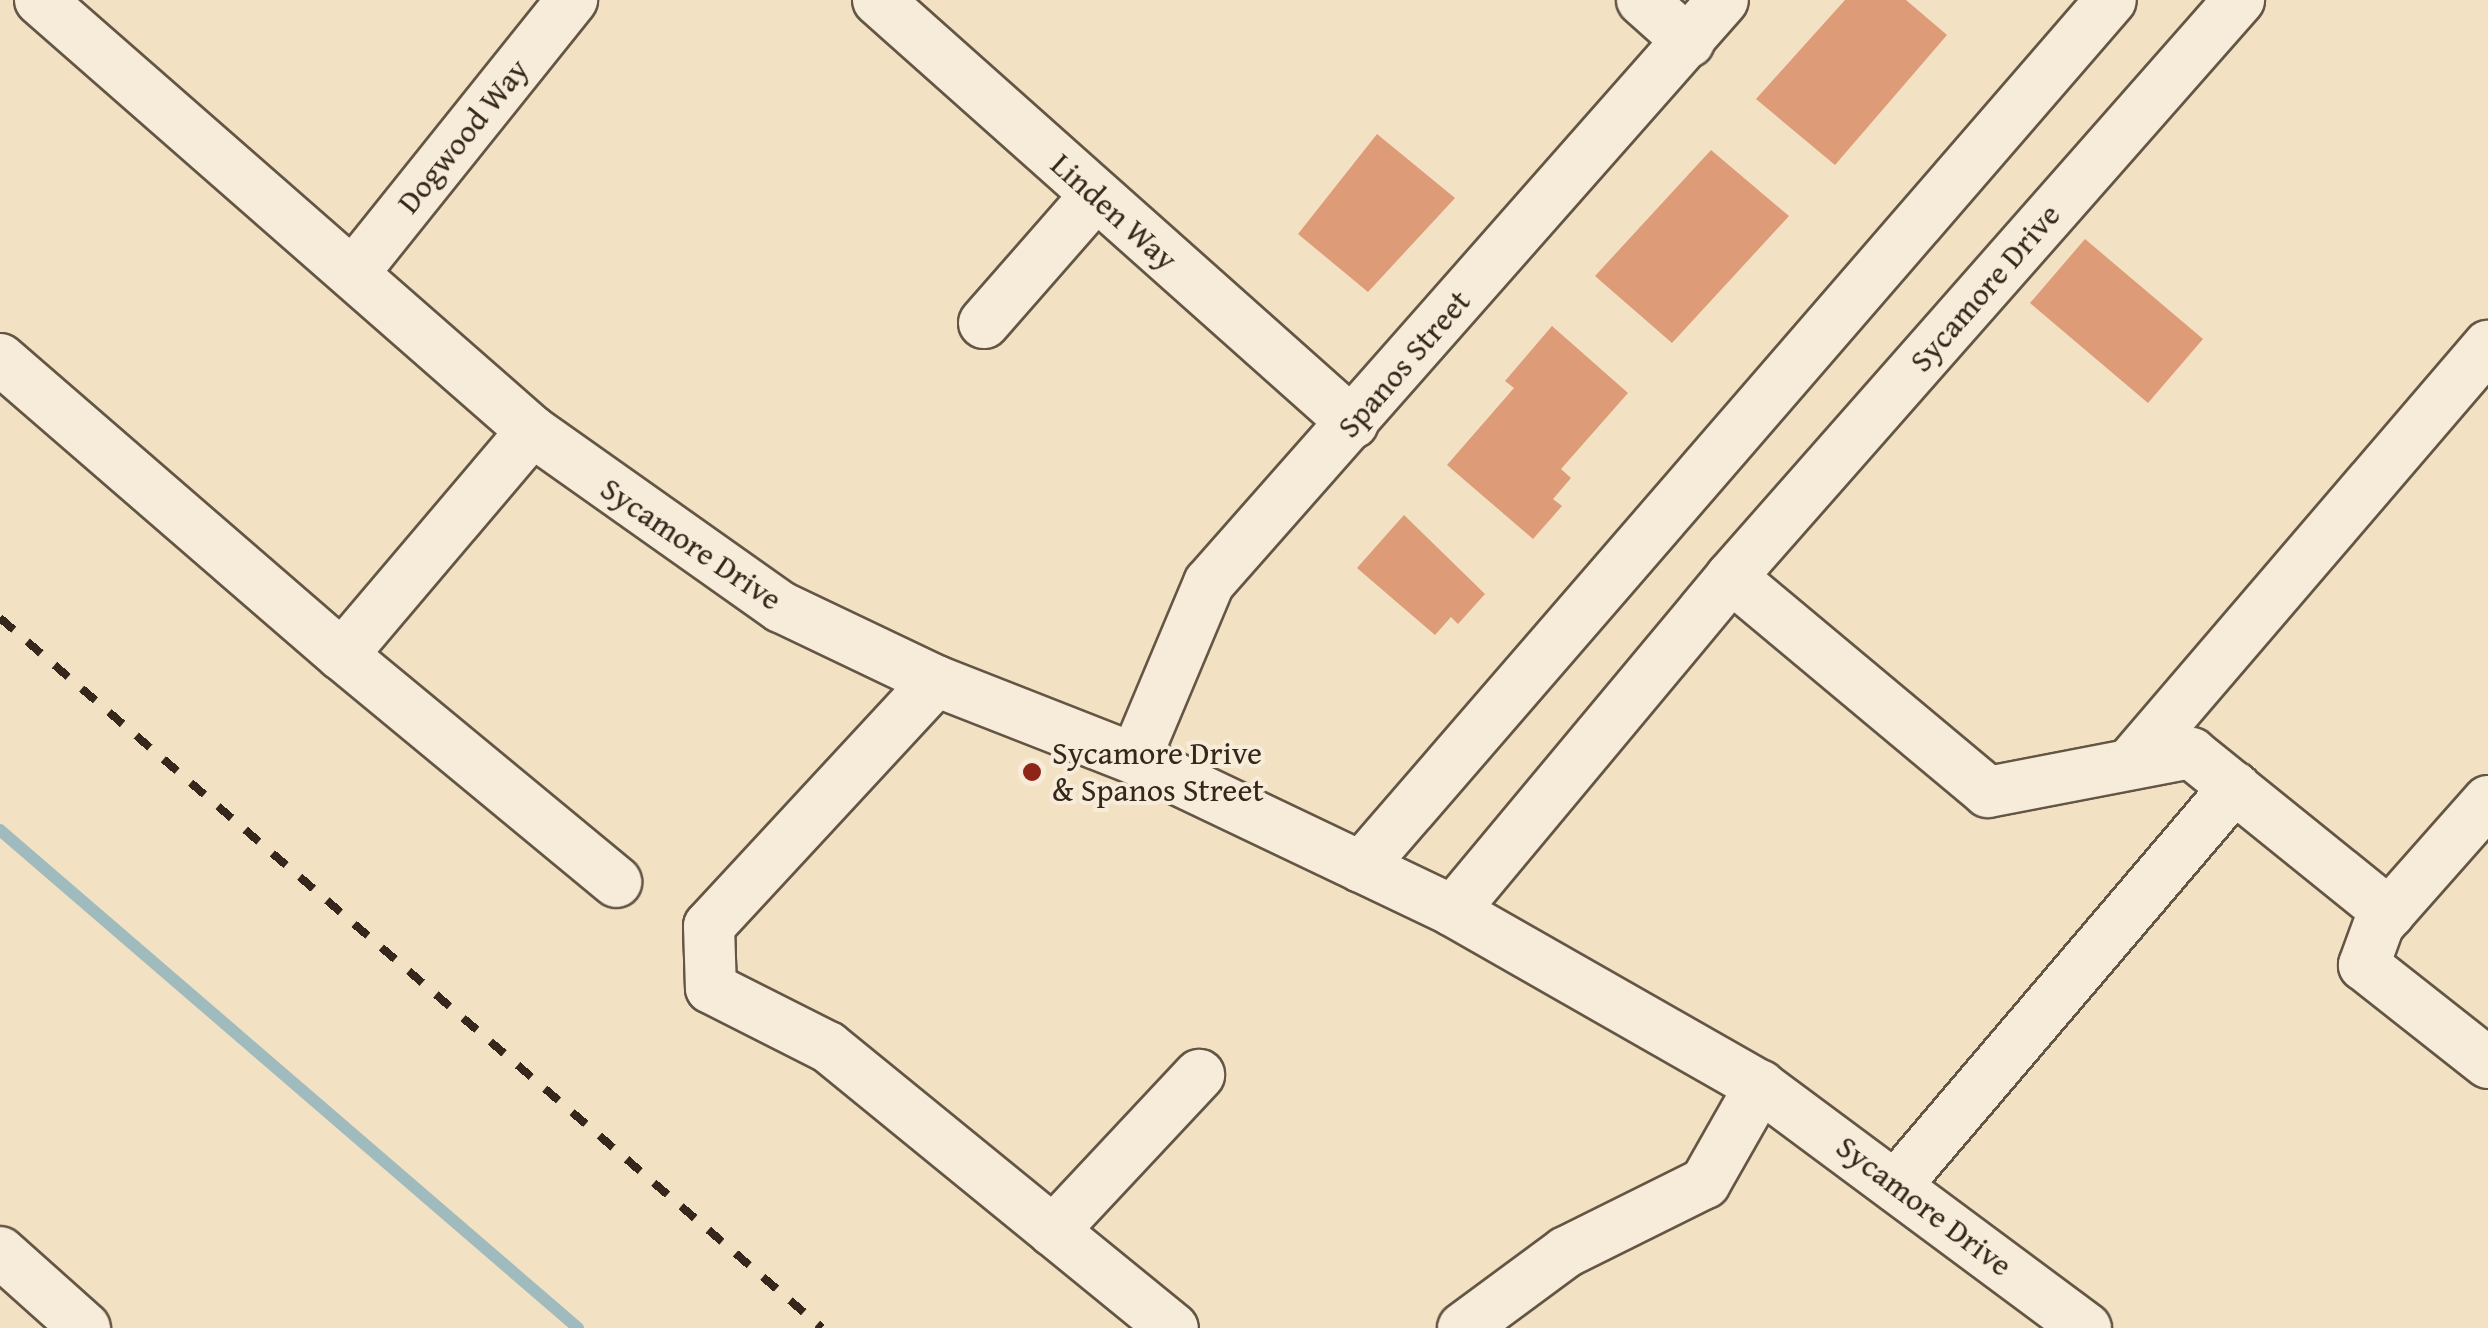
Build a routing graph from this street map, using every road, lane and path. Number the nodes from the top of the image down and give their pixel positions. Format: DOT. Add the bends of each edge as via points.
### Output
graph roads {
  1 [pos="40,0"];
  2 [pos="572,0"];
  3 [pos="878,0"];
  4 [pos="1642,0"];
  5 [pos="1723,0"];
  6 [pos="2112,0"];
  7 [pos="2239,0"];
  8 [pos="1689,42"];
  9 [pos="1095,196"];
  10 [pos="354,272"];
  11 [pos="984,323"];
  12 [pos="2488,346"];
  13 [pos="0,359"];
  14 [pos="1352,423"];
  15 [pos="532,430"];
  16 [pos="1731,577"];
  17 [pos="342,655"];
  18 [pos="936,681"];
  19 [pos="1135,758"];
  20 [pos="2135,758"];
  21 [pos="2235,787"];
  22 [pos="2488,802"];
  23 [pos="1361,867"];
  24 [pos="616,882"];
  25 [pos="1453,911"];
  26 [pos="2389,913"];
  27 [pos="2488,1063"];
  28 [pos="1199,1074"];
  29 [pos="1760,1086"];
  30 [pos="1897,1184"];
  31 [pos="1052,1231"];
  32 [pos="0,1252"];
  33 [pos="85,1328"];
  34 [pos="1173,1328"];
  35 [pos="1463,1328"];
  36 [pos="2086,1328"];
  1 -- 10 [label="street, Sycamore Drive"];
  2 -- 10 [label="street, Dogwood Way"];
  3 -- 9 [label="street, Linden Way"];
  4 -- 8 [label="street"];
  5 -- 8 [label="street, Spanos Street"];
  6 -- 23 [label="street"];
  7 -- 16 [label="street, Sycamore Drive"];
  8 -- 14 [label="street, Spanos Street"];
  9 -- 11 [label="street"];
  9 -- 14 [label="street, Linden Way"];
  10 -- 15 [label="street, Sycamore Drive"];
  12 -- 20 [label="street"];
  13 -- 17 [label="street"];
  14 -- 19 [label="street, Spanos Street" via="1209,584"];
  15 -- 17 [label="street"];
  15 -- 18 [label="street, Sycamore Drive" via="781,607"];
  16 -- 20 [label="street" via="1988,792"];
  16 -- 25 [label="street, Sycamore Drive"];
  17 -- 24 [label="street"];
  18 -- 19 [label="street, Sycamore Drive"];
  18 -- 31 [label="street" via="708,926 710,988 828,1047"];
  19 -- 23 [label="street, Sycamore Drive"];
  20 -- 21 [label="street" via="2192,752"];
  21 -- 26 [label="street"];
  21 -- 30 [label="street"];
  22 -- 26 [label="street"];
  23 -- 25 [label="street, Sycamore Drive"];
  25 -- 29 [label="street, Sycamore Drive"];
  26 -- 27 [label="street" via="2364,965"];
  28 -- 31 [label="street"];
  29 -- 30 [label="street, Sycamore Drive"];
  29 -- 35 [label="street" via="1704,1182 1566,1252"];
  30 -- 36 [label="street, Sycamore Drive"];
  31 -- 34 [label="street"];
  32 -- 33 [label="street"];
}
